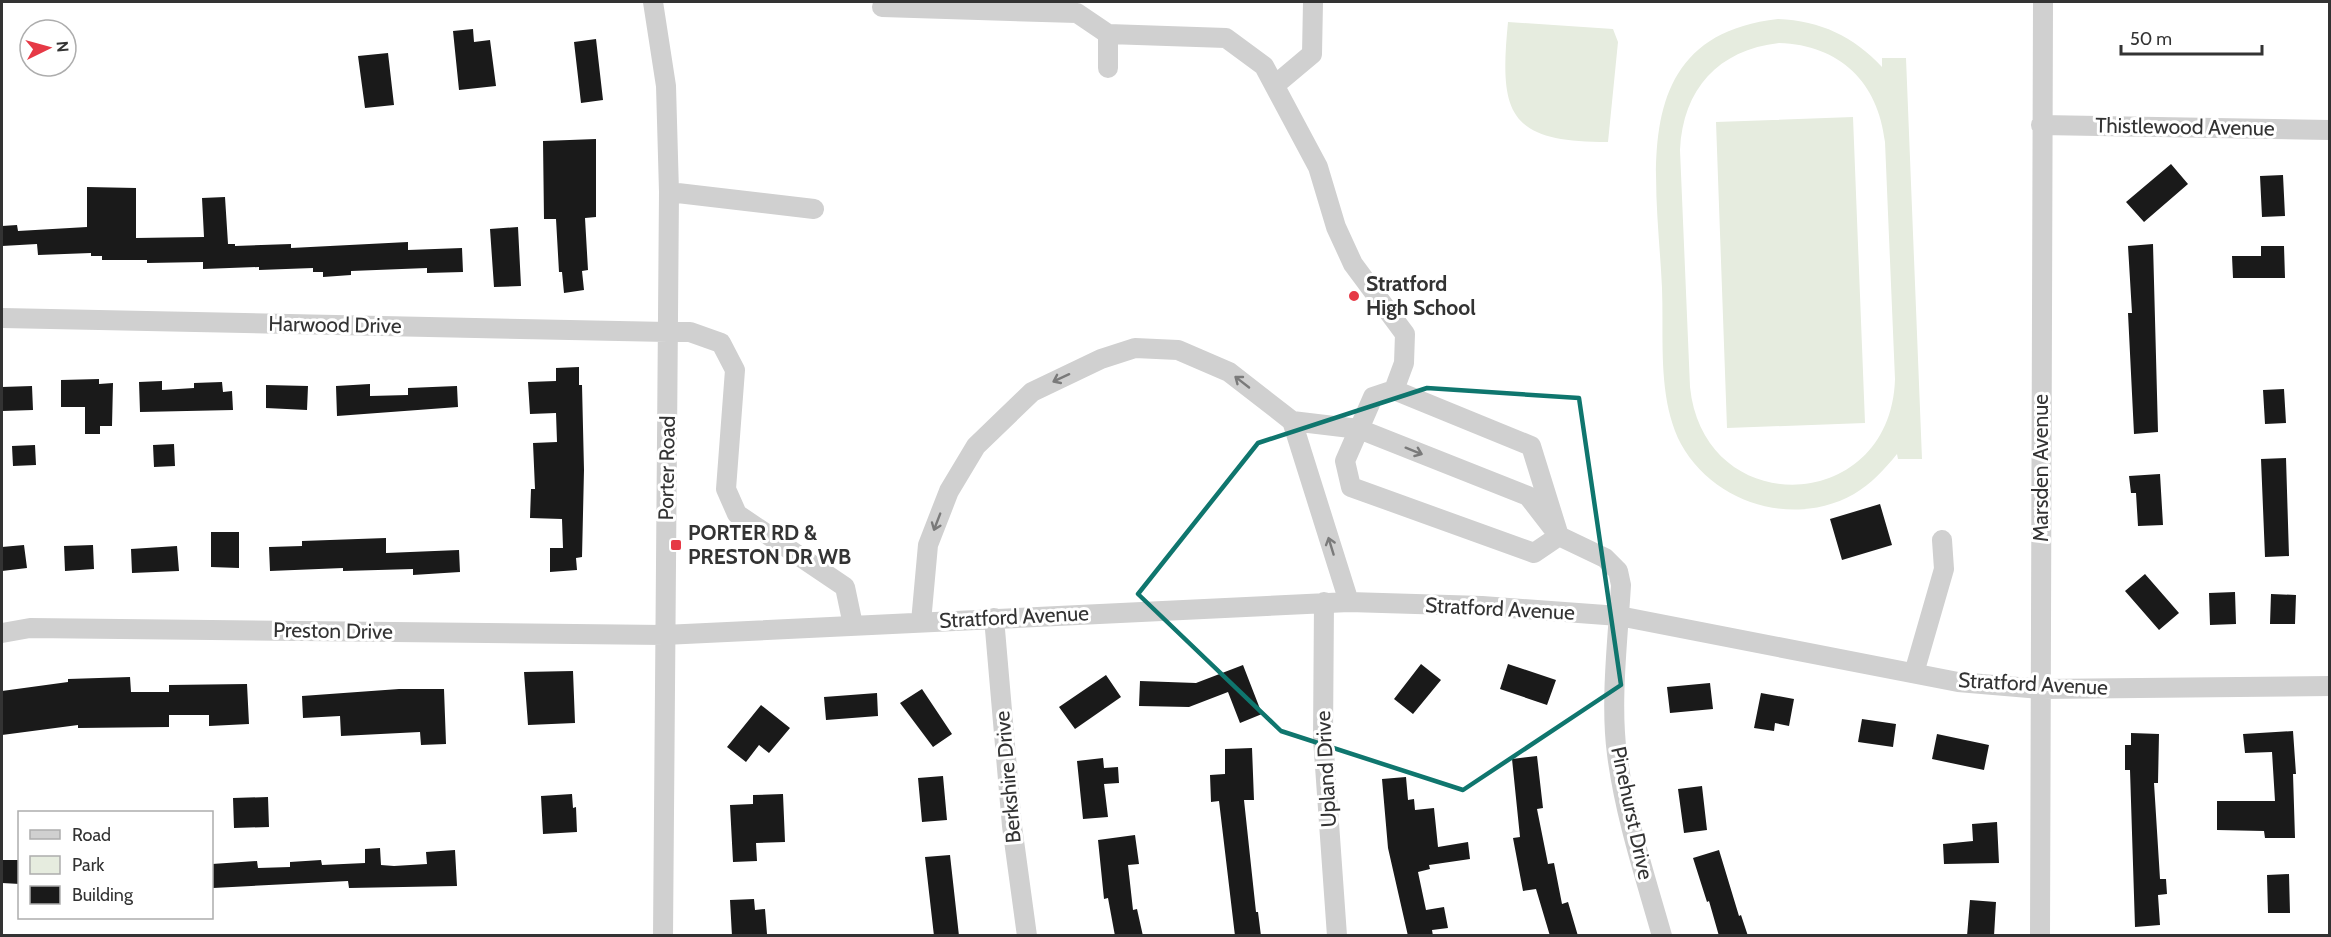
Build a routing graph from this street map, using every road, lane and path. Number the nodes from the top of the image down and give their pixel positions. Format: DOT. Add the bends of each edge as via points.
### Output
graph roads {
  1 [pos="653,2"];
  2 [pos="1313,2"];
  3 [pos="2043,2"];
  4 [pos="882,7"];
  5 [pos="1108,34"];
  6 [pos="1108,68"];
  7 [pos="1275,85"];
  8 [pos="2041,125"];
  9 [pos="2330,130"];
  10 [pos="669,192"];
  11 [pos="814,209"];
  12 [pos="2,318"];
  13 [pos="668,332"];
  14 [pos="1394,390"];
  15 [pos="1292,421"];
  16 [pos="1359,429"];
  17 [pos="1559,536"];
  18 [pos="1942,540"];
  19 [pos="1324,602"];
  20 [pos="1349,602"];
  21 [pos="1619,616"];
  22 [pos="994,618"];
  23 [pos="921,622"];
  24 [pos="853,625"];
  25 [pos="2,633"];
  26 [pos="664,635"];
  27 [pos="1914,673"];
  28 [pos="2330,686"];
  29 [pos="2041,689"];
  30 [pos="663,936"];
  31 [pos="1027,936"];
  32 [pos="1337,936"];
  33 [pos="1662,936"];
  34 [pos="2040,936"];
  1 -- 10 [label="street, Porter Road" via="666,86"];
  2 -- 7 [label="street" via="1312,54"];
  3 -- 8 [label="street, Marsden Avenue"];
  4 -- 5 [label="street" via="1077,13"];
  5 -- 6 [label="street"];
  5 -- 7 [label="street" via="1226,38 1264,66"];
  7 -- 14 [label="street" via="1318,166 1336,228 1353,264 1404,334 1404,363"];
  8 -- 9 [label="street, Thistlewood Avenue"];
  8 -- 29 [label="street, Marsden Avenue"];
  10 -- 11 [label="street"];
  10 -- 13 [label="street, Porter Road"];
  12 -- 13 [label="street, Harwood Drive"];
  13 -- 24 [label="street, Harwood Drive" via="690,332 721,343 735,370 726,489 737,514 845,587"];
  13 -- 26 [label="street, Porter Road"];
  14 -- 16 [label="street" via="1374,397"];
  14 -- 17 [label="street" via="1532,446"];
  15 -- 16 [label="street"];
  20 -- 15 [label="street, one-way"];
  15 -- 23 [label="street, one-way" via="1229,372 1178,350 1135,348 1101,359 1032,392 976,446 949,492 928,545"];
  16 -- 17 [label="street, one-way" via="1528,496"];
  16 -- 17 [label="street" via="1344,461 1351,487 1534,553"];
  17 -- 21 [label="street, Pinehurst Drive" via="1605,558 1618,571"];
  18 -- 27 [label="street" via="1944,568"];
  19 -- 20 [label="street, Stratford Avenue"];
  19 -- 22 [label="street, Stratford Avenue"];
  19 -- 32 [label="street, Upland Drive" via="1323,738"];
  20 -- 21 [label="street, Stratford Avenue"];
  21 -- 27 [label="street, Stratford Avenue"];
  21 -- 33 [label="street, Pinehurst Drive" via="1616,752 1633,838"];
  22 -- 23 [label="street, Stratford Avenue"];
  22 -- 31 [label="street, Berkshire Drive" via="1012,826"];
  23 -- 24 [label="street, Stratford Avenue"];
  24 -- 26 [label="street, Stratford Avenue"];
  25 -- 26 [label="street, Preston Drive" via="30,628"];
  26 -- 30 [label="street, Porter Road"];
  27 -- 29 [label="street, Stratford Avenue" via="1958,682"];
  28 -- 29 [label="street, Stratford Avenue"];
  29 -- 34 [label="street, Marsden Avenue"];
}
